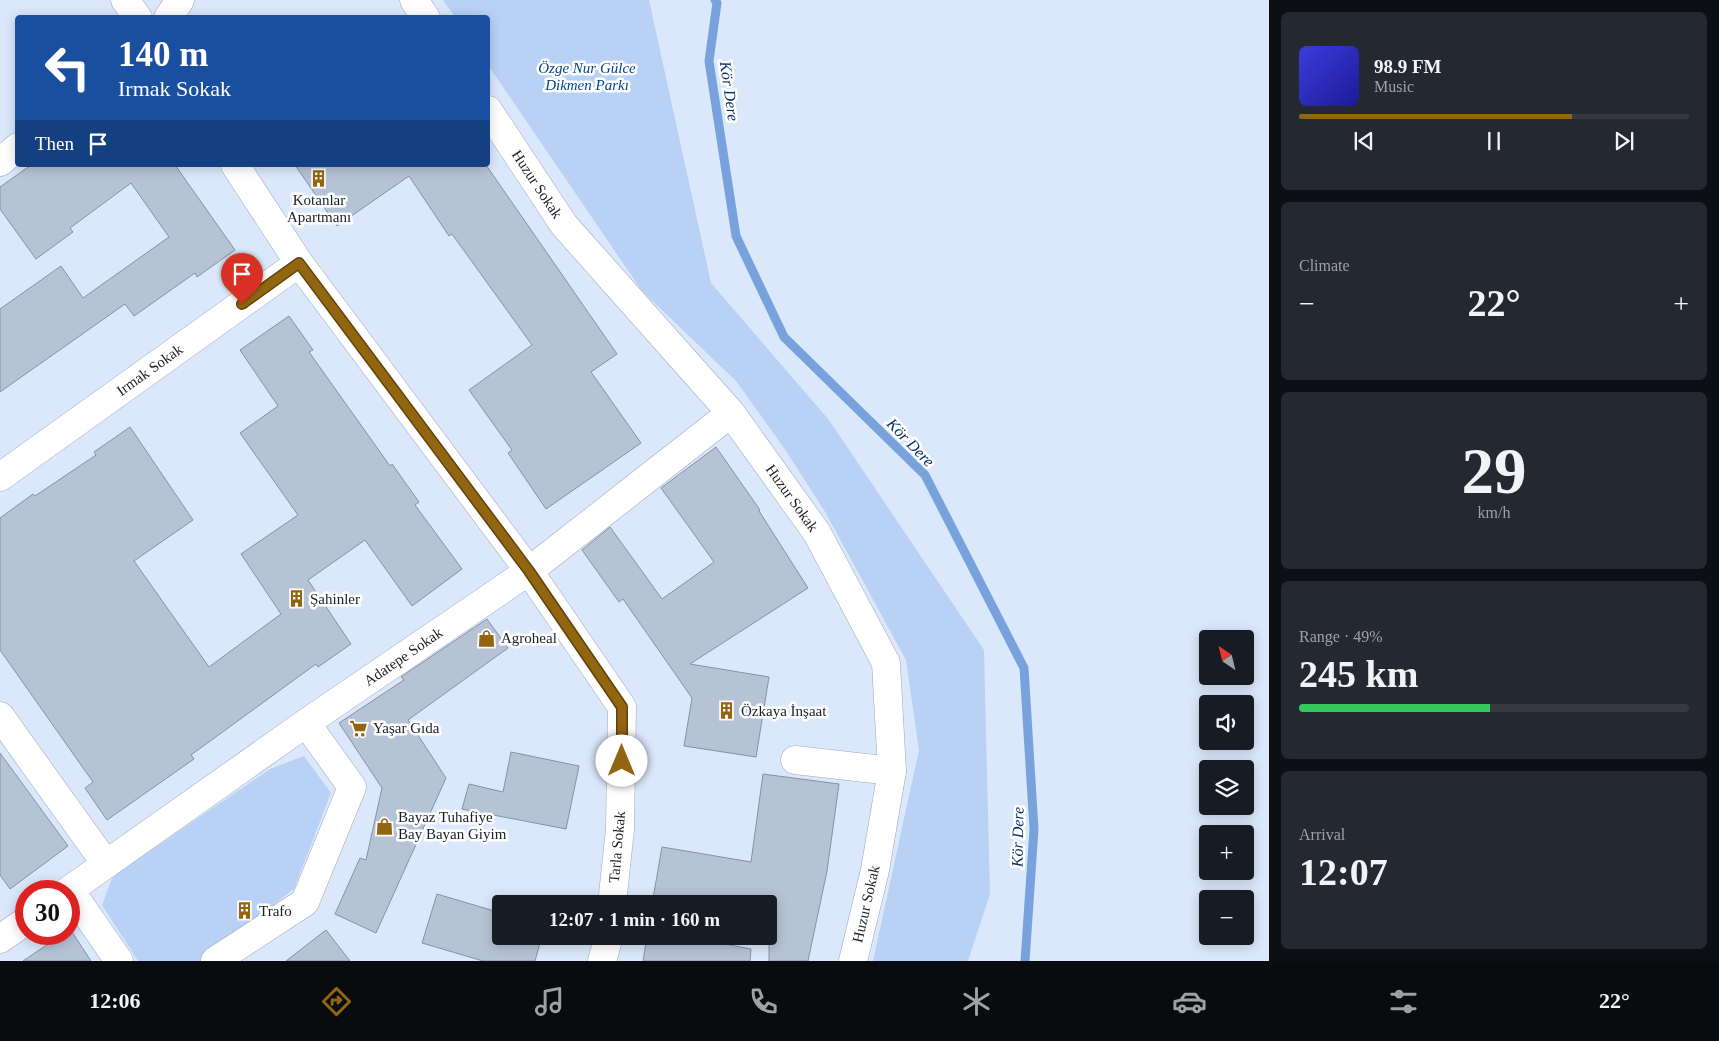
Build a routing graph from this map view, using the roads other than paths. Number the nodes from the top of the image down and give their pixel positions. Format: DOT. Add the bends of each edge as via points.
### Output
graph roads {
  1 [pos="125,0"];
  2 [pos="180,0"];
  3 [pos="414,0"];
  4 [pos="136,15"];
  5 [pos="170,15"];
  6 [pos="424,15"];
  7 [pos="490,113"];
  8 [pos="15,150"];
  9 [pos="0,162"];
  10 [pos="236,167"];
  11 [pos="299,263"];
  12 [pos="731,413"];
  13 [pos="0,477"];
  14 [pos="529,571"];
  15 [pos="0,716"];
  16 [pos="306,723"];
  17 [pos="794,760"];
  18 [pos="892,772"];
  19 [pos="106,864"];
  20 [pos="80,882"];
  21 [pos="613,895"];
  22 [pos="80,906"];
  23 [pos="15,929"];
  24 [pos="0,939"];
  25 [pos="606,945"];
  26 [pos="119,961"];
  27 [pos="214,961"];
  28 [pos="602,961"];
  29 [pos="853,961"];
  1 -- 4 [label="street"];
  2 -- 5 [label="street"];
  3 -- 6 [label="street"];
  7 -- 12 [label="street, Huzur Sokak" via="564,225"];
  8 -- 9 [label="street"];
  10 -- 11 [label="street, Tarla Sokak"];
  11 -- 13 [label="street, Irmak Sokak"];
  11 -- 14 [label="street, Tarla Sokak"];
  12 -- 14 [label="street, Adatepe Sokak"];
  12 -- 18 [label="street, Huzur Sokak" via="817,533 886,663"];
  14 -- 16 [label="street, Adatepe Sokak"];
  14 -- 21 [label="street, Tarla Sokak" via="622,707 620,829"];
  15 -- 19 [label="street"];
  16 -- 19 [label="street, Adatepe Sokak"];
  16 -- 27 [label="street" via="352,787 305,902"];
  17 -- 18 [label="street"];
  18 -- 29 [label="street, Huzur Sokak" via="875,870"];
  19 -- 20 [label="street, Adatepe Sokak"];
  22 -- 26 [label="street"];
  23 -- 24 [label="street"];
  25 -- 28 [label="street"];
}
